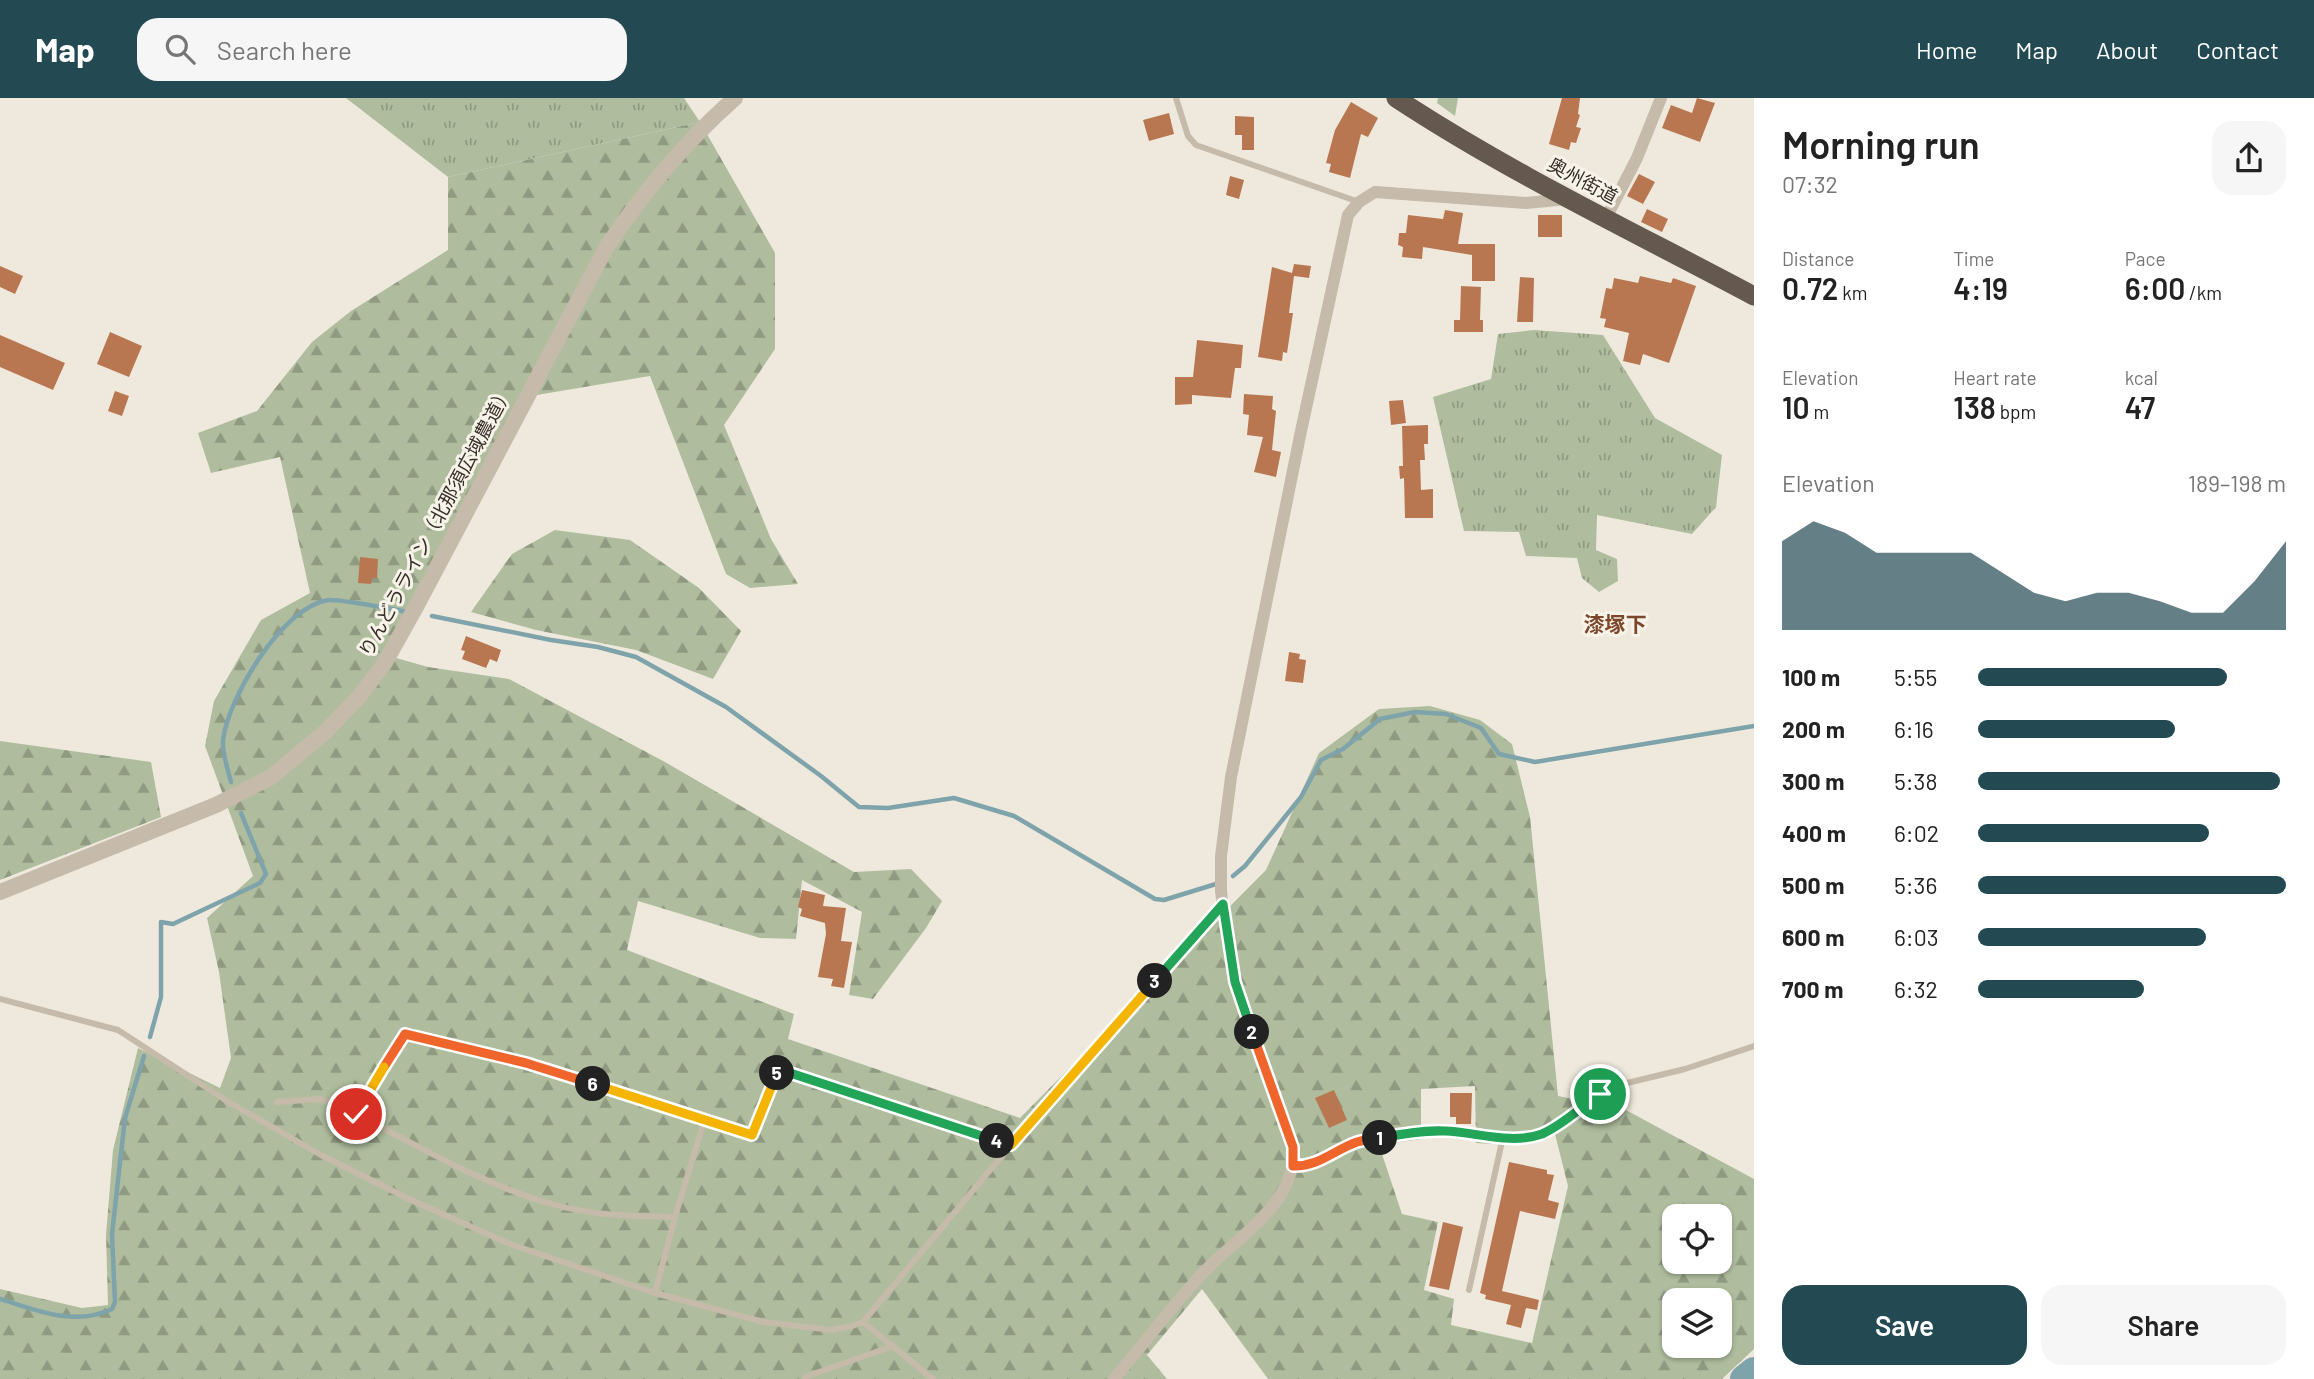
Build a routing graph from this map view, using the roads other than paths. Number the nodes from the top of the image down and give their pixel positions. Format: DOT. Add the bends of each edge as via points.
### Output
graph roads {
  1 [pos="735,98"];
  2 [pos="1176,98"];
  3 [pos="1396,98"];
  4 [pos="1661,98"];
  5 [pos="1569,198"];
  6 [pos="1359,202"];
  7 [pos="1606,218"];
  8 [pos="1754,296"];
  9 [pos="0,892"];
  10 [pos="1223,904"];
  11 [pos="0,999"];
  12 [pos="1754,1046"];
  13 [pos="277,1102"];
  14 [pos="356,1114"];
  15 [pos="705,1118"];
  16 [pos="1503,1137"];
  17 [pos="1011,1145"];
  18 [pos="1293,1166"];
  19 [pos="675,1217"];
  20 [pos="1469,1290"];
  21 [pos="655,1293"];
  22 [pos="863,1322"];
  23 [pos="893,1346"];
  24 [pos="805,1379"];
  25 [pos="933,1379"];
  26 [pos="1114,1379"];
  1 -- 9 [label="street, りんどうライン（北那須広域農道）" via="663,171 606,248 417,605 384,664 359,697 271,777 216,805"];
  2 -- 6 [label="lane" via="1188,136 1196,145"];
  3 -- 5 [label="highway, 奥州街道" via="1442,129"];
  4 -- 7 [label="street"];
  5 -- 6 [label="street" via="1526,203 1375,192"];
  5 -- 7 [label="highway, 奥州街道"];
  6 -- 10 [label="street" via="1348,215 1231,776 1221,856"];
  7 -- 8 [label="highway, 奥州街道"];
  10 -- 17 [label="lane"];
  10 -- 18 [label="street" via="1240,999 1293,1147"];
  11 -- 21 [label="lane" via="118,1030 227,1101 409,1199 510,1244"];
  12 -- 16 [label="lane" via="1622,1084 1543,1133"];
  13 -- 14 [label="lane" via="320,1099"];
  14 -- 15 [label="lane" via="405,1034 526,1063"];
  14 -- 19 [label="lane" via="490,1181 552,1204 586,1212"];
  15 -- 17 [label="lane" via="752,1135 778,1069"];
  15 -- 19 [label="lane"];
  16 -- 18 [label="lane" via="1445,1131 1400,1134 1357,1142 1317,1163"];
  16 -- 20 [label="lane"];
  17 -- 22 [label="lane"];
  18 -- 26 [label="street" via="1262,1221 1203,1273"];
  19 -- 21 [label="lane"];
  21 -- 22 [label="lane" via="764,1322 832,1329"];
  22 -- 23 [label="lane"];
  23 -- 24 [label="lane"];
  23 -- 25 [label="lane"];
}
